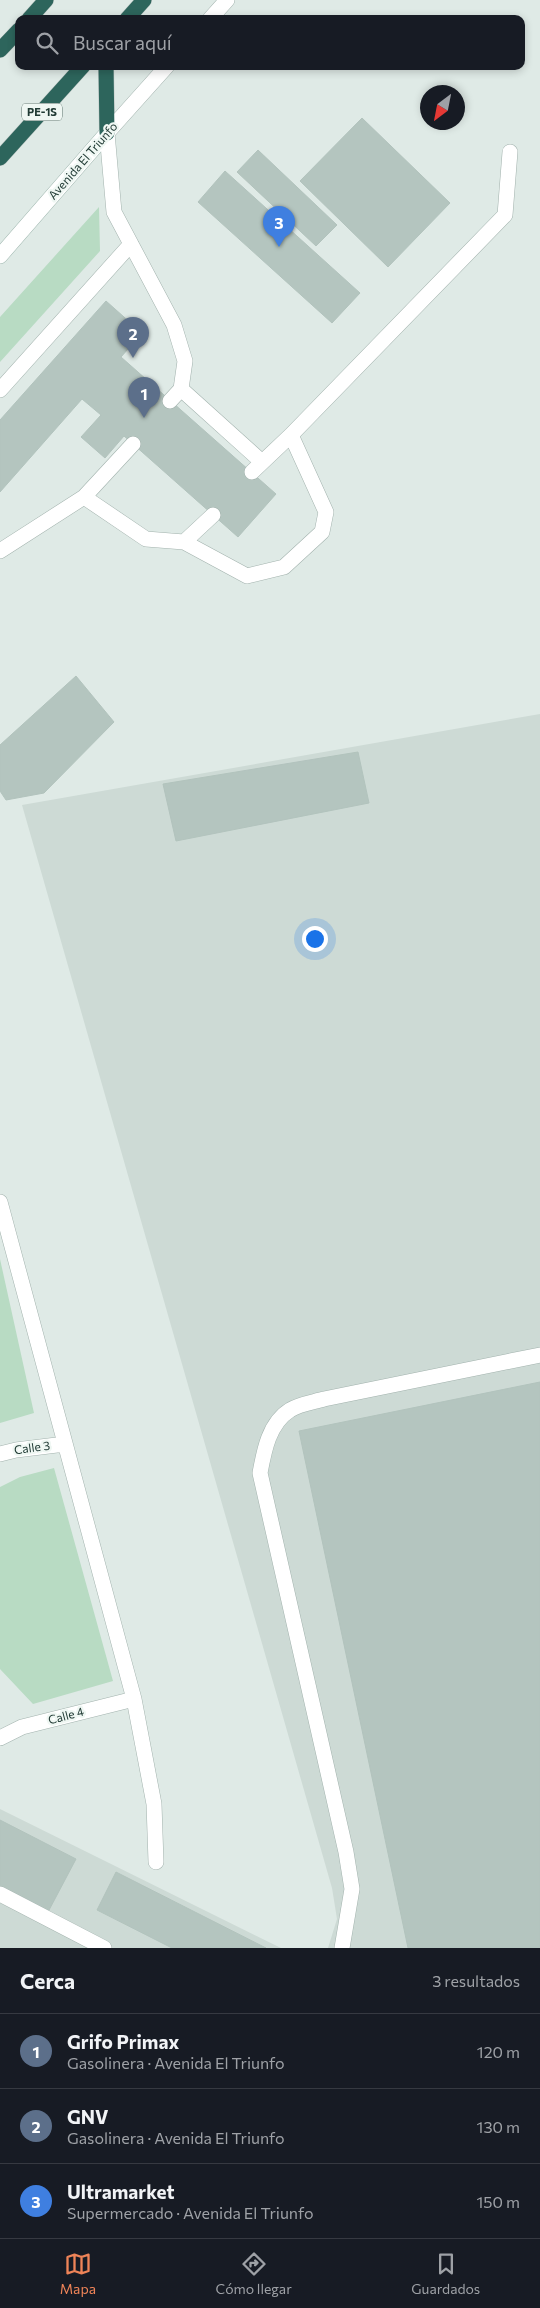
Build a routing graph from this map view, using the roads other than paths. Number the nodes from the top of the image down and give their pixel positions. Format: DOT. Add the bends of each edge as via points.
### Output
graph roads {
  1 [pos="46,0"];
  2 [pos="144,0"];
  3 [pos="227,0"];
  4 [pos="33,15"];
  5 [pos="131,15"];
  6 [pos="214,15"];
  7 [pos="15,34"];
  8 [pos="0,50"];
  9 [pos="80,70"];
  10 [pos="106,70"];
  11 [pos="164,70"];
  12 [pos="107,133"];
  13 [pos="510,152"];
  14 [pos="0,158"];
  15 [pos="132,244"];
  16 [pos="0,256"];
  17 [pos="182,389"];
  18 [pos="0,390"];
  19 [pos="170,401"];
  20 [pos="291,436"];
  21 [pos="133,444"];
  22 [pos="84,497"];
  23 [pos="213,515"];
  24 [pos="184,542"];
  25 [pos="0,551"];
  26 [pos="0,1202"];
  27 [pos="540,1355"];
  28 [pos="65,1444"];
  29 [pos="0,1454"];
  30 [pos="134,1699"];
  31 [pos="0,1738"];
  32 [pos="156,1862"];
  33 [pos="0,1894"];
  34 [pos="104,1948"];
  35 [pos="342,1948"];
  1 -- 4 [label="highway"];
  2 -- 5 [label="highway"];
  3 -- 6 [label="street"];
  7 -- 8 [label="highway"];
  9 -- 14 [label="highway, PE-1S"];
  10 -- 12 [label="highway"];
  11 -- 12 [label="street, Avenida El Triunfo"];
  12 -- 15 [label="street" via="114,212"];
  12 -- 16 [label="street, Avenida El Triunfo"];
  13 -- 20 [label="street" via="505,215"];
  15 -- 17 [label="street" via="174,325 184,361"];
  15 -- 18 [label="street"];
  17 -- 19 [label="street"];
  17 -- 20 [label="street" via="257,467"];
  20 -- 24 [label="street" via="326,512 322,532 284,567 248,576"];
  21 -- 22 [label="street"];
  22 -- 24 [label="street" via="146,539"];
  22 -- 25 [label="street"];
  23 -- 24 [label="street"];
  26 -- 28 [label="street"];
  27 -- 35 [label="street" via="324,1398 290,1410 275,1425 264,1449 260,1474 352,1889"];
  28 -- 29 [label="street, Calle 3"];
  28 -- 30 [label="street"];
  30 -- 31 [label="street, Calle 4" via="22,1728"];
  30 -- 32 [label="street" via="154,1804"];
  33 -- 34 [label="street"];
}
